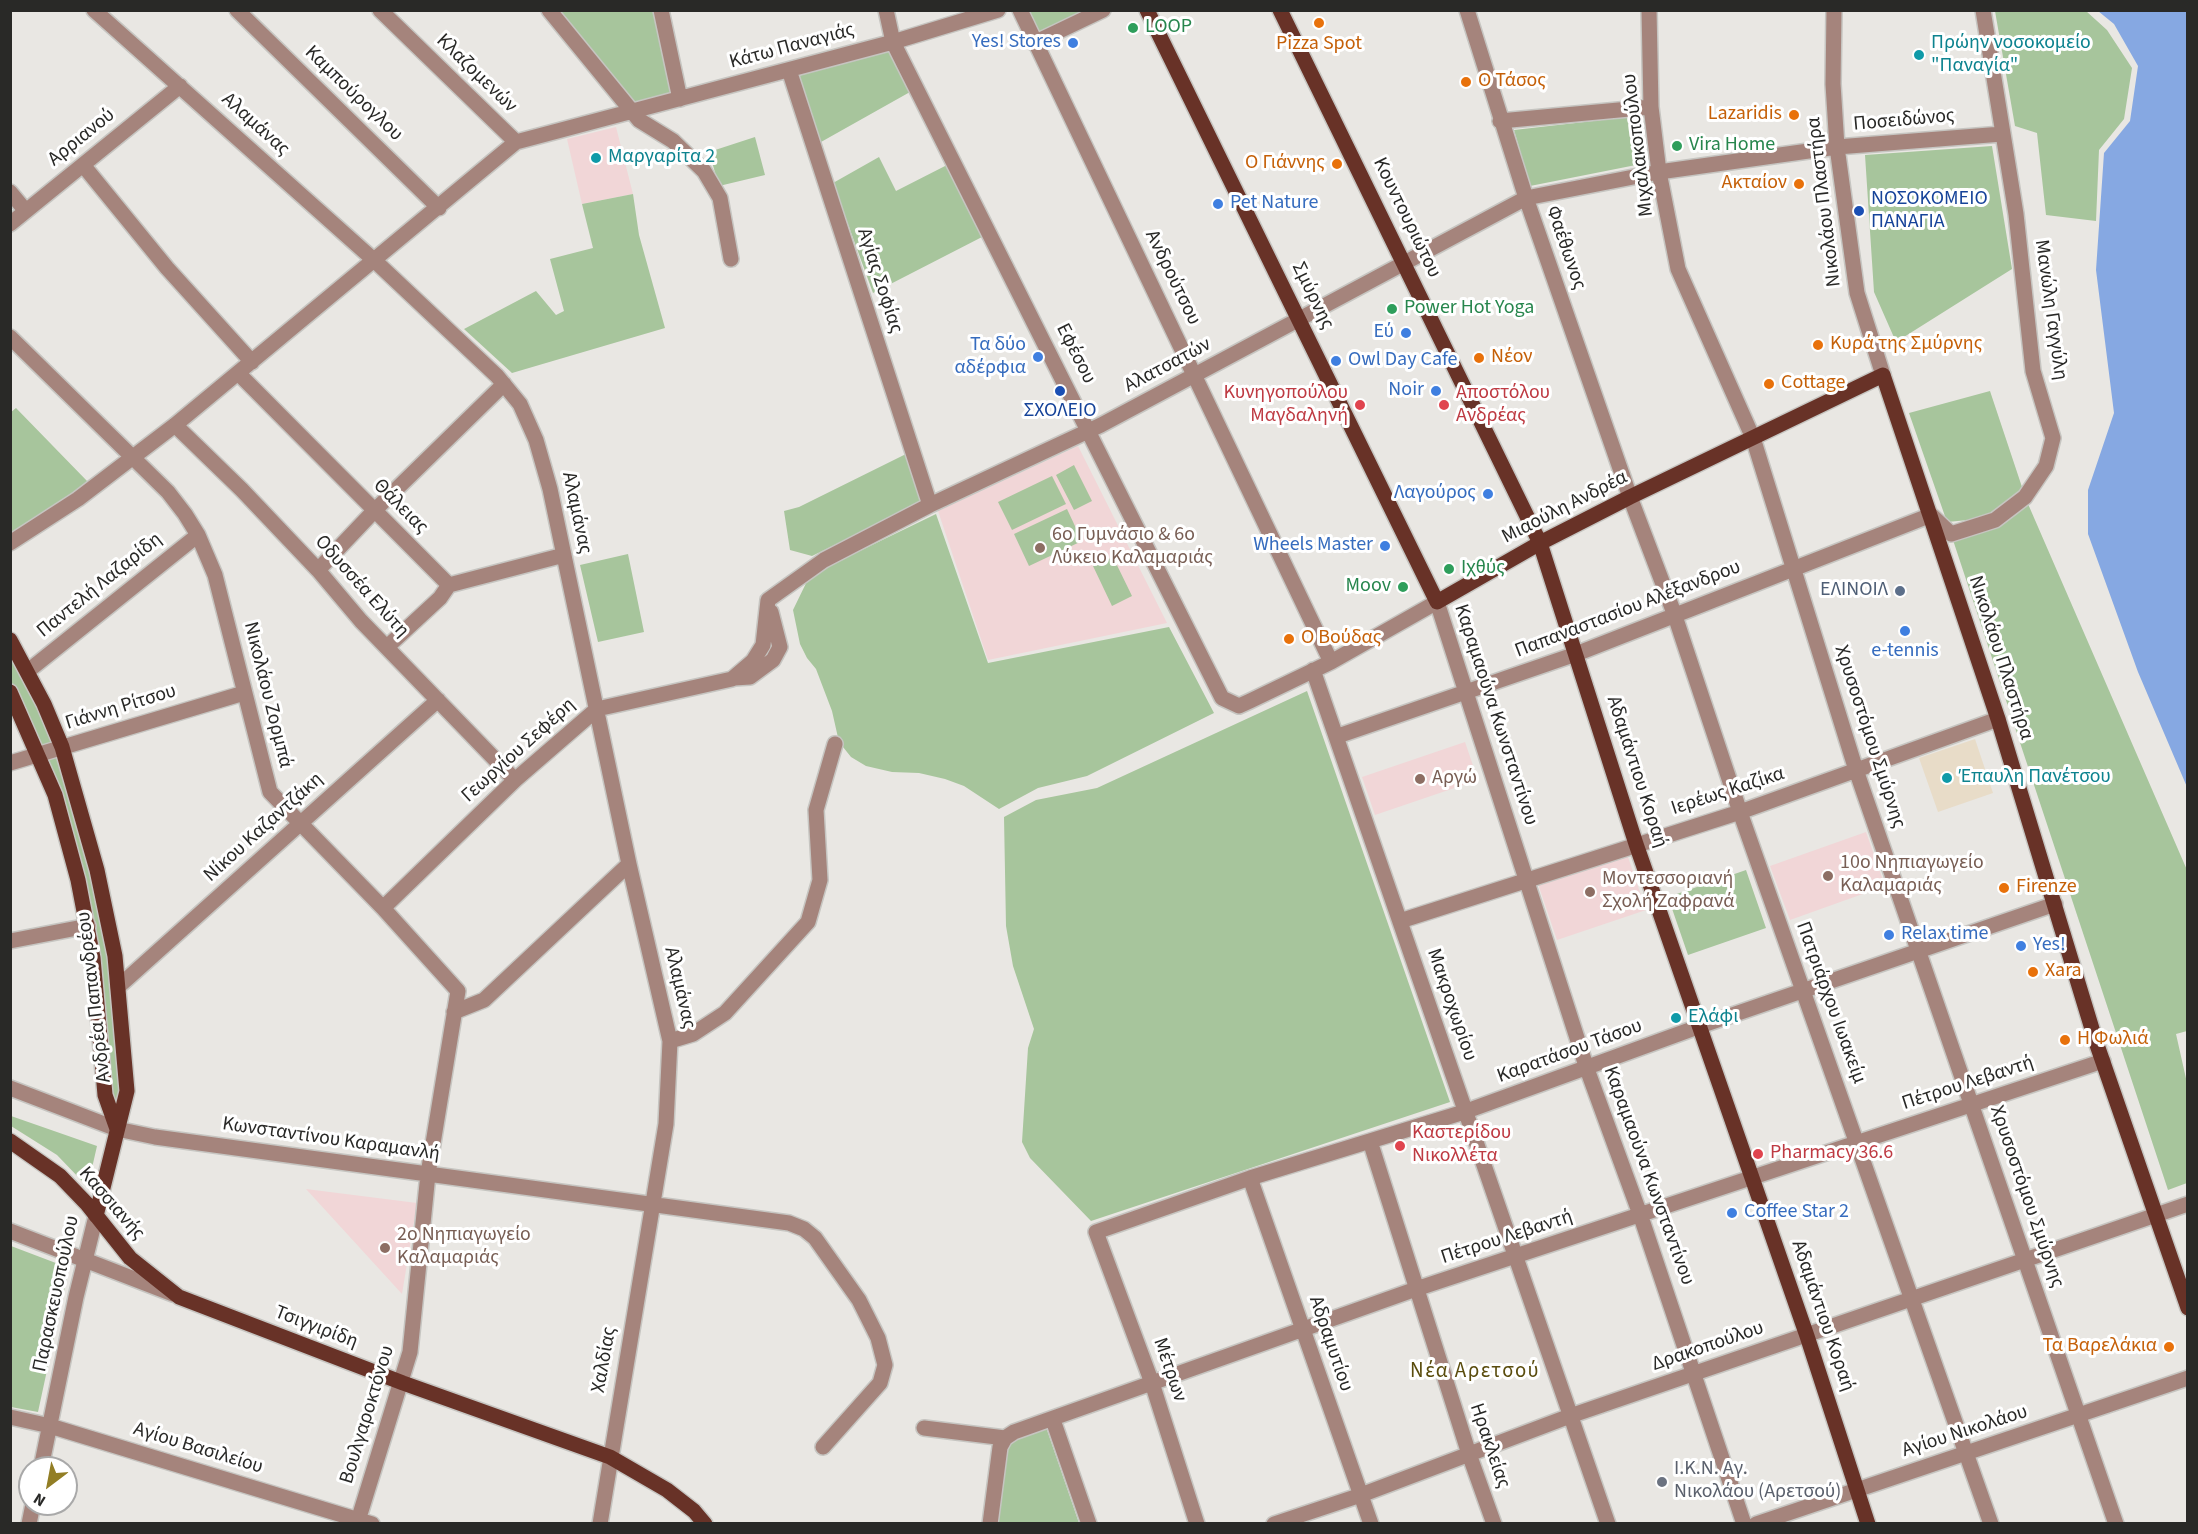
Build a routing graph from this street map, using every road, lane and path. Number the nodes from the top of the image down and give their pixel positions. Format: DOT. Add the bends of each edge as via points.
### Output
graph roads {
  1 [pos="93,10"];
  2 [pos="237,10"];
  3 [pos="380,10"];
  4 [pos="549,10"];
  5 [pos="661,10"];
  6 [pos="886,10"];
  7 [pos="998,10"];
  8 [pos="1020,10"];
  9 [pos="1103,10"];
  10 [pos="1147,10"];
  11 [pos="1280,10"];
  12 [pos="1467,10"];
  13 [pos="1649,10"];
  14 [pos="1834,10"];
  15 [pos="1983,10"];
  16 [pos="893,42"];
  17 [pos="1034,43"];
  18 [pos="789,70"];
  19 [pos="180,86"];
  20 [pos="680,99"];
  21 [pos="1652,107"];
  22 [pos="631,110"];
  23 [pos="1500,122"];
  24 [pos="2002,134"];
  25 [pos="516,142"];
  26 [pos="1837,147"];
  27 [pos="83,165"];
  28 [pos="1659,172"];
  29 [pos="10,192"];
  30 [pos="1526,198"];
  31 [pos="439,208"];
  32 [pos="25,210"];
  33 [pos="10,224"];
  34 [pos="730,259"];
  35 [pos="375,261"];
  36 [pos="1404,262"];
  37 [pos="1300,319"];
  38 [pos="10,337"];
  39 [pos="252,362"];
  40 [pos="238,373"];
  41 [pos="1196,375"];
  42 [pos="1883,375"];
  43 [pos="504,384"];
  44 [pos="175,425"];
  45 [pos="1090,431"];
  46 [pos="1753,438"];
  47 [pos="132,458"];
  48 [pos="1630,497"];
  49 [pos="930,505"];
  50 [pos="374,511"];
  51 [pos="1931,515"];
  52 [pos="198,535"];
  53 [pos="10,543"];
  54 [pos="1540,543"];
  55 [pos="564,555"];
  56 [pos="318,570"];
  57 [pos="1794,571"];
  58 [pos="449,585"];
  59 [pos="768,600"];
  60 [pos="1437,602"];
  61 [pos="1674,613"];
  62 [pos="10,640"];
  63 [pos="387,647"];
  64 [pos="1576,654"];
  65 [pos="1331,662"];
  66 [pos="1313,670"];
  67 [pos="28,671"];
  68 [pos="10,692"];
  69 [pos="244,693"];
  70 [pos="1466,693"];
  71 [pos="438,700"];
  72 [pos="1239,706"];
  73 [pos="597,709"];
  74 [pos="1998,719"];
  75 [pos="1338,736"];
  76 [pos="835,744"];
  77 [pos="62,747"];
  78 [pos="39,754"];
  79 [pos="10,763"];
  80 [pos="1856,770"];
  81 [pos="515,780"];
  82 [pos="1740,812"];
  83 [pos="301,824"];
  84 [pos="1636,844"];
  85 [pos="629,864"];
  86 [pos="1526,879"];
  87 [pos="2055,904"];
  88 [pos="383,908"];
  89 [pos="1400,921"];
  90 [pos="88,926"];
  91 [pos="10,941"];
  92 [pos="1919,952"];
  93 [pos="118,987"];
  94 [pos="1803,991"];
  95 [pos="454,1012"];
  96 [pos="1698,1027"];
  97 [pos="670,1041"];
  98 [pos="2103,1061"];
  99 [pos="1587,1069"];
  100 [pos="10,1088"];
  101 [pos="1972,1103"];
  102 [pos="1464,1112"];
  103 [pos="117,1129"];
  104 [pos="10,1141"];
  105 [pos="1370,1142"];
  106 [pos="1858,1143"];
  107 [pos="428,1174"];
  108 [pos="1250,1178"];
  109 [pos="1753,1179"];
  110 [pos="2187,1203"];
  111 [pos="653,1204"];
  112 [pos="2155,1215"];
  113 [pos="96,1216"];
  114 [pos="1641,1216"];
  115 [pos="10,1231"];
  116 [pos="1096,1232"];
  117 [pos="1515,1257"];
  118 [pos="85,1259"];
  119 [pos="2025,1259"];
  120 [pos="2184,1285"];
  121 [pos="1416,1289"];
  122 [pos="179,1297"];
  123 [pos="1912,1298"];
  124 [pos="2187,1308"];
  125 [pos="1303,1330"];
  126 [pos="1807,1336"];
  127 [pos="1695,1374"];
  128 [pos="2187,1378"];
  129 [pos="403,1383"];
  130 [pos="1152,1383"];
  131 [pos="1570,1416"];
  132 [pos="2079,1417"];
  133 [pos="10,1418"];
  134 [pos="1053,1420"];
  135 [pos="50,1426"];
  136 [pos="924,1428"];
  137 [pos="1005,1438"];
  138 [pos="823,1447"];
  139 [pos="1967,1453"];
  140 [pos="1469,1454"];
  141 [pos="44,1456"];
  142 [pos="610,1457"];
  143 [pos="1857,1491"];
  144 [pos="1361,1495"];
  145 [pos="362,1522"];
  146 [pos="600,1524"];
  147 [pos="705,1524"];
  148 [pos="990,1524"];
  149 [pos="1089,1524"];
  150 [pos="1197,1524"];
  151 [pos="1274,1524"];
  152 [pos="1371,1524"];
  153 [pos="1494,1524"];
  154 [pos="1608,1524"];
  155 [pos="1744,1524"];
  156 [pos="1756,1524"];
  157 [pos="1868,1524"];
  158 [pos="1990,1524"];
  159 [pos="2116,1524"];
  1 -- 19 [label="street, Αλαμάνας"];
  2 -- 31 [label="street, Καμπούρογλου"];
  3 -- 25 [label="street, Κλαζομενών"];
  4 -- 22 [label="street"];
  5 -- 20 [label="street"];
  6 -- 16 [label="street, Εφέσου"];
  7 -- 16 [label="street, Κάτω Παναγιάς"];
  8 -- 17 [label="street, Ανδρούτσου"];
  9 -- 17 [label="street"];
  10 -- 37 [label="main road, Σμύρνης"];
  11 -- 36 [label="main road, Κουντουριώτου"];
  12 -- 23 [label="street, Φαέθωνος"];
  13 -- 21 [label="street, Μιχαλακοπούλου"];
  14 -- 26 [label="street, Νικολάου Πλαστήρα"];
  15 -- 24 [label="street, Μανώλη Γαγγύλη"];
  16 -- 18 [label="street, Κάτω Παναγιάς"];
  16 -- 45 [label="street, Εφέσου"];
  17 -- 41 [label="street, Ανδρούτσου"];
  18 -- 20 [label="street, Κάτω Παναγιάς"];
  18 -- 49 [label="street, Αγίας Σοφίας"];
  19 -- 27 [label="street, Αρριανού"];
  19 -- 35 [label="street, Αλαμάνας"];
  20 -- 22 [label="street, Κάτω Παναγιάς"];
  21 -- 23 [label="street"];
  21 -- 28 [label="street, Μιχαλακοπούλου"];
  22 -- 25 [label="street, Κάτω Παναγιάς"];
  22 -- 34 [label="street" via="639,120 684,150 713,183 725,212"];
  23 -- 30 [label="street, Φαέθωνος"];
  24 -- 26 [label="street, Ποσειδώνος"];
  24 -- 51 [label="street, Μανώλη Γαγγύλη" via="2016,214 2033,371 2053,438 2051,454 2025,497 1995,520 1951,534"];
  25 -- 31 [label="street"];
  26 -- 28 [label="street, Ποσειδώνος"];
  26 -- 42 [label="street, Νικολάου Πλαστήρα" via="1857,293"];
  27 -- 32 [label="street, Αρριανού"];
  27 -- 39 [label="street" via="167,268"];
  28 -- 30 [label="street, Ποσειδώνος"];
  28 -- 46 [label="street, Μιχαλακοπούλου" via="1678,268"];
  29 -- 32 [label="street"];
  30 -- 36 [label="street, Αλατσατών"];
  30 -- 48 [label="street, Φαέθωνος"];
  31 -- 35 [label="street"];
  32 -- 33 [label="street, Αρριανού"];
  35 -- 39 [label="street"];
  35 -- 43 [label="street, Αλαμάνας"];
  36 -- 37 [label="street, Αλατσατών"];
  36 -- 54 [label="main road, Κουντουριώτου"];
  37 -- 41 [label="street, Αλατσατών"];
  37 -- 60 [label="main road, Σμύρνης"];
  38 -- 47 [label="street, Νικολάου Ζορμπά"];
  39 -- 40 [label="street"];
  40 -- 44 [label="street"];
  40 -- 50 [label="street, Θάλειας"];
  41 -- 45 [label="street, Αλατσατών"];
  41 -- 65 [label="street, Ανδρούτσου"];
  42 -- 46 [label="main road, Μιαούλη Ανδρέα"];
  42 -- 51 [label="main road, Νικολάου Πλαστήρα"];
  43 -- 50 [label="street"];
  43 -- 55 [label="street, Αλαμάνας" via="525,413 536,440"];
  44 -- 47 [label="street"];
  44 -- 56 [label="street, Οδυσσέα Ελύτη"];
  45 -- 49 [label="street, Αλατσατών"];
  45 -- 72 [label="street, Εφέσου" via="1222,698"];
  46 -- 48 [label="main road, Μιαούλη Ανδρέα"];
  46 -- 57 [label="street, Χρυσοστόμου Σμύρνης"];
  47 -- 52 [label="street, Νικολάου Ζορμπά" via="178,504"];
  47 -- 53 [label="street"];
  48 -- 54 [label="main road, Μιαούλη Ανδρέα"];
  48 -- 61 [label="street, Πατριάρχου Ιωακείμ"];
  49 -- 59 [label="street, Αλατσατών" via="824,560"];
  50 -- 56 [label="street"];
  50 -- 58 [label="street, Θάλειας"];
  51 -- 57 [label="street, Παπαναστασίου Αλέξανδρου"];
  51 -- 74 [label="main road, Νικολάου Πλαστήρα"];
  52 -- 67 [label="street, Παντελή Λαζαρίδη"];
  52 -- 69 [label="street, Νικολάου Ζορμπά" via="218,586"];
  54 -- 60 [label="main road, Μιαούλη Ανδρέα"];
  54 -- 64 [label="main road, Αδαμάντιου Κοραή"];
  55 -- 58 [label="street"];
  55 -- 73 [label="street, Αλαμάνας"];
  56 -- 63 [label="street, Οδυσσέα Ελύτη"];
  57 -- 61 [label="street, Παπαναστασίου Αλέξανδρου"];
  57 -- 80 [label="street, Χρυσοστόμου Σμύρνης"];
  58 -- 63 [label="street"];
  59 -- 73 [label="street, Γεωργίου Σεφέρη" via="780,647 763,669 750,677"];
  60 -- 65 [label="street, Μιαούλη Ανδρέα"];
  60 -- 70 [label="street, Καραμαούνα Κωνσταντίνου"];
  61 -- 64 [label="street, Παπαναστασίου Αλέξανδρου"];
  61 -- 82 [label="street, Πατριάρχου Ιωακείμ"];
  62 -- 67 [label="main road, Ανδρέα Παπανδρέου"];
  63 -- 71 [label="street, Οδυσσέα Ελύτη"];
  64 -- 70 [label="street, Παπαναστασίου Αλέξανδρου"];
  64 -- 84 [label="main road, Αδαμάντιου Κοραή"];
  65 -- 66 [label="street, Μιαούλη Ανδρέα"];
  66 -- 72 [label="street, Μιαούλη Ανδρέα"];
  66 -- 75 [label="street, Μακροχωρίου"];
  67 -- 77 [label="main road, Ανδρέα Παπανδρέου"];
  68 -- 78 [label="main road, Ανδρέα Παπανδρέου"];
  69 -- 77 [label="street, Γιάννη Ρίτσου"];
  69 -- 83 [label="street, Νικολάου Ζορμπά" via="268,787"];
  70 -- 75 [label="street, Παπαναστασίου Αλέξανδρου"];
  70 -- 86 [label="street, Καραμαούνα Κωνσταντίνου"];
  71 -- 81 [label="street, Οδυσσέα Ελύτη"];
  71 -- 83 [label="street, Νίκου Καζαντζάκη"];
  73 -- 81 [label="street, Γεωργίου Σεφέρη"];
  73 -- 85 [label="street, Αλαμάνας"];
  74 -- 80 [label="street, Ιερέως Καζίκα"];
  74 -- 87 [label="main road, Νικολάου Πλαστήρα"];
  75 -- 89 [label="street, Μακροχωρίου"];
  76 -- 97 [label="street" via="816,810 820,880 808,922 725,1013 693,1034"];
  77 -- 78 [label="street, Γιάννη Ρίτσου"];
  77 -- 93 [label="main road, Ανδρέα Παπανδρέου" via="108,911"];
  78 -- 79 [label="street, Γιάννη Ρίτσου"];
  78 -- 90 [label="main road, Ανδρέα Παπανδρέου" via="66,832"];
  80 -- 82 [label="street, Ιερέως Καζίκα"];
  80 -- 92 [label="street, Χρυσοστόμου Σμύρνης"];
  81 -- 88 [label="street, Γεωργίου Σεφέρη"];
  82 -- 84 [label="street, Ιερέως Καζίκα"];
  82 -- 94 [label="street, Πατριάρχου Ιωακείμ"];
  83 -- 88 [label="street, Νικολάου Ζορμπά"];
  83 -- 93 [label="street, Νίκου Καζαντζάκη"];
  84 -- 86 [label="street, Ιερέως Καζίκα"];
  84 -- 96 [label="main road, Αδαμάντιου Κοραή"];
  85 -- 95 [label="street" via="484,1000"];
  85 -- 97 [label="street, Αλαμάνας"];
  86 -- 89 [label="street, Ιερέως Καζίκα"];
  86 -- 99 [label="street, Καραμαούνα Κωνσταντίνου"];
  87 -- 92 [label="street, Καρατάσου Τάσου"];
  87 -- 98 [label="main road, Νικολάου Πλαστήρα"];
  88 -- 95 [label="street, Νικολάου Ζορμπά" via="455,986 458,991"];
  89 -- 102 [label="street, Μακροχωρίου"];
  90 -- 91 [label="street"];
  90 -- 103 [label="main road, Ανδρέα Παπανδρέου" via="105,1095"];
  92 -- 94 [label="street, Καρατάσου Τάσου"];
  92 -- 101 [label="street, Χρυσοστόμου Σμύρνης"];
  93 -- 103 [label="main road, Ανδρέα Παπανδρέου" via="127,1091"];
  94 -- 96 [label="street, Καρατάσου Τάσου"];
  94 -- 106 [label="street, Πατριάρχου Ιωακείμ"];
  95 -- 107 [label="street, Νικολάου Ζορμπά"];
  96 -- 99 [label="street, Καρατάσου Τάσου"];
  96 -- 109 [label="main road, Αδαμάντιου Κοραή"];
  97 -- 111 [label="street, Αλαμάνας" via="666,1124"];
  98 -- 101 [label="street, Πέτρου Λεβαντή"];
  98 -- 112 [label="main road, Νικολάου Πλαστήρα"];
  99 -- 102 [label="street, Καρατάσου Τάσου"];
  99 -- 114 [label="street, Καραμαούνα Κωνσταντίνου"];
  100 -- 103 [label="street, Κωνσταντίνου Καραμανλή"];
  101 -- 106 [label="street, Πέτρου Λεβαντή"];
  101 -- 119 [label="street, Χρυσοστόμου Σμύρνης"];
  102 -- 105 [label="street, Καρατάσου Τάσου"];
  102 -- 117 [label="street, Μακροχωρίου"];
  103 -- 107 [label="street, Κωνσταντίνου Καραμανλή"];
  103 -- 113 [label="main road, Παρασκευοπούλου"];
  104 -- 113 [label="main road, Κασσιανής" via="54,1172"];
  105 -- 108 [label="street, Καρατάσου Τάσου"];
  105 -- 121 [label="street, Ηρακλείας"];
  106 -- 109 [label="street, Πέτρου Λεβαντή"];
  106 -- 123 [label="street, Πατριάρχου Ιωακείμ"];
  107 -- 111 [label="street, Κωνσταντίνου Καραμανλή"];
  107 -- 129 [label="street, Βουλγαροκτόνου" via="412,1338"];
  108 -- 116 [label="street, Καρατάσου Τάσου"];
  108 -- 125 [label="street, Αδραμυτίου"];
  109 -- 114 [label="street, Πέτρου Λεβαντή"];
  109 -- 126 [label="main road, Αδαμάντιου Κοραή"];
  110 -- 112 [label="street, Δρακοπούλου"];
  111 -- 138 [label="street, Κωνσταντίνου Καραμανλή" via="789,1223 804,1229 859,1300 878,1338 884,1375"];
  111 -- 142 [label="street, Χαλδίας"];
  112 -- 119 [label="street, Δρακοπούλου"];
  112 -- 120 [label="main road, Νικολάου Πλαστήρα"];
  113 -- 118 [label="street, Παρασκευοπούλου"];
  113 -- 122 [label="main road, Κασσιανής" via="138,1266"];
  114 -- 117 [label="street, Πέτρου Λεβαντή"];
  114 -- 127 [label="street, Καραμαούνα Κωνσταντίνου"];
  115 -- 118 [label="street, Τσιγγιρίδη"];
  116 -- 130 [label="street, Μέτρων"];
  117 -- 121 [label="street, Πέτρου Λεβαντή"];
  117 -- 131 [label="street, Μακροχωρίου"];
  118 -- 122 [label="street, Τσιγγιρίδη"];
  118 -- 135 [label="street, Παρασκευοπούλου"];
  119 -- 123 [label="street, Δρακοπούλου"];
  119 -- 132 [label="street, Χρυσοστόμου Σμύρνης"];
  120 -- 124 [label="main road, Νικολάου Πλαστήρα"];
  121 -- 125 [label="street, Πέτρου Λεβαντή"];
  121 -- 140 [label="street, Ηρακλείας"];
  122 -- 129 [label="main road, Τσιγγιρίδη"];
  123 -- 126 [label="street, Δρακοπούλου"];
  123 -- 139 [label="street, Πατριάρχου Ιωακείμ"];
  125 -- 130 [label="street, Πέτρου Λεβαντή"];
  125 -- 144 [label="street, Αδραμυτίου"];
  126 -- 127 [label="street, Δρακοπούλου"];
  126 -- 143 [label="main road, Αδαμάντιου Κοραή"];
  127 -- 131 [label="street, Δρακοπούλου"];
  127 -- 155 [label="street, Καραμαούνα Κωνσταντίνου"];
  128 -- 132 [label="street, Αγίου Νικολάου"];
  129 -- 142 [label="main road, Τσιγγιρίδη"];
  129 -- 145 [label="street, Βουλγαροκτόνου"];
  130 -- 134 [label="street, Πέτρου Λεβαντή"];
  130 -- 150 [label="street, Μέτρων"];
  131 -- 140 [label="street, Δρακοπούλου"];
  131 -- 154 [label="street, Μακροχωρίου"];
  132 -- 139 [label="street, Αγίου Νικολάου"];
  132 -- 159 [label="street, Χρυσοστόμου Σμύρνης"];
  133 -- 135 [label="street, Αγίου Βασιλείου"];
  134 -- 137 [label="street, Πέτρου Λεβαντή"];
  134 -- 149 [label="street"];
  135 -- 141 [label="street, Παρασκευοπούλου"];
  135 -- 145 [label="street, Αγίου Βασιλείου"];
  136 -- 137 [label="street"];
  137 -- 148 [label="street" via="1000,1447"];
  139 -- 143 [label="street, Αγίου Νικολάου"];
  139 -- 158 [label="street, Πατριάρχου Ιωακείμ"];
  140 -- 144 [label="street, Δρακοπούλου"];
  140 -- 153 [label="street, Ηρακλείας"];
  142 -- 146 [label="street, Χαλδίας"];
  142 -- 147 [label="main road, Τσιγγιρίδη" via="667,1490"];
  143 -- 156 [label="street, Αγίου Νικολάου"];
  143 -- 157 [label="main road, Αδαμάντιου Κοραή"];
  144 -- 151 [label="street, Δρακοπούλου"];
  144 -- 152 [label="street, Αδραμυτίου"];
}
